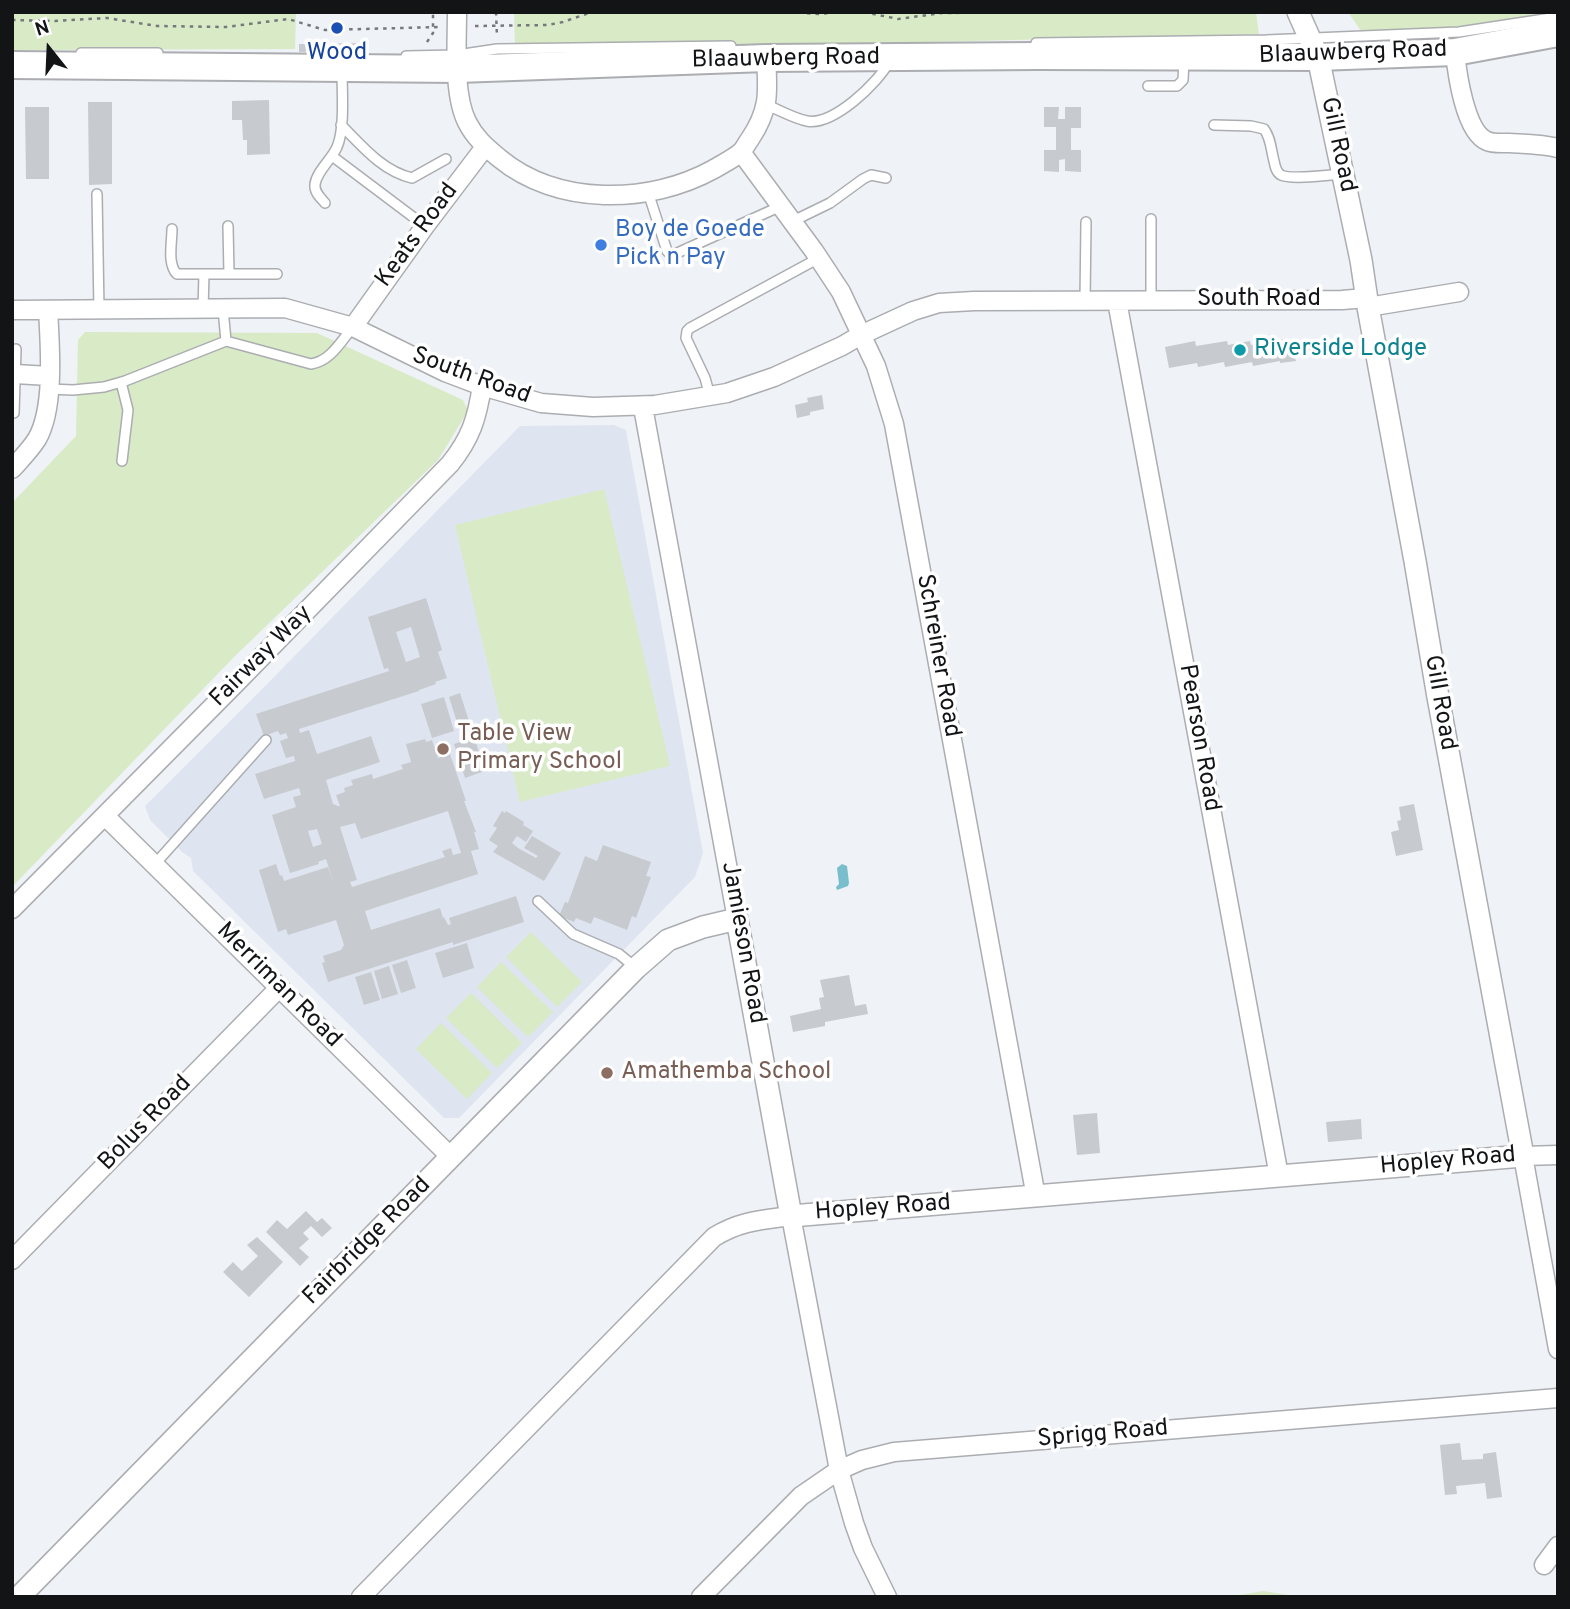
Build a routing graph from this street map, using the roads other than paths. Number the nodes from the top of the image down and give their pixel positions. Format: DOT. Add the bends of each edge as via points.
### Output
graph roads {
  1 [pos="1298,12"];
  2 [pos="1558,17"];
  3 [pos="457,20"];
  4 [pos="1558,33"];
  5 [pos="1028,43"];
  6 [pos="735,46"];
  7 [pos="1314,47"];
  8 [pos="1455,52"];
  9 [pos="78,53"];
  10 [pos="172,54"];
  11 [pos="399,56"];
  12 [pos="1184,57"];
  13 [pos="766,58"];
  14 [pos="891,58"];
  15 [pos="457,62"];
  16 [pos="12,65"];
  17 [pos="342,69"];
  18 [pos="1148,86"];
  19 [pos="767,105"];
  20 [pos="341,125"];
  21 [pos="1214,125"];
  22 [pos="485,146"];
  23 [pos="1558,148"];
  24 [pos="741,152"];
  25 [pos="332,156"];
  26 [pos="446,159"];
  27 [pos="1343,174"];
  28 [pos="886,178"];
  29 [pos="648,192"];
  30 [pos="97,194"];
  31 [pos="325,203"];
  32 [pos="781,206"];
  33 [pos="1151,219"];
  34 [pos="793,221"];
  35 [pos="1086,222"];
  36 [pos="228,226"];
  37 [pos="425,226"];
  38 [pos="172,229"];
  39 [pos="819,258"];
  40 [pos="204,274"];
  41 [pos="229,274"];
  42 [pos="277,274"];
  43 [pos="1459,292"];
  44 [pos="1151,300"];
  45 [pos="1085,301"];
  46 [pos="1117,301"];
  47 [pos="1367,302"];
  48 [pos="203,309"];
  49 [pos="223,309"];
  50 [pos="12,310"];
  51 [pos="48,310"];
  52 [pos="99,310"];
  53 [pos="353,327"];
  54 [pos="861,335"];
  55 [pos="226,341"];
  56 [pos="16,349"];
  57 [pos="15,374"];
  58 [pos="121,382"];
  59 [pos="49,383"];
  60 [pos="482,386"];
  61 [pos="710,396"];
  62 [pos="643,407"];
  63 [pos="14,412"];
  64 [pos="122,461"];
  65 [pos="12,468"];
  66 [pos="267,740"];
  67 [pos="105,816"];
  68 [pos="155,864"];
  69 [pos="538,901"];
  70 [pos="12,909"];
  71 [pos="737,919"];
  72 [pos="636,968"];
  73 [pos="280,987"];
  74 [pos="1558,1155"];
  75 [pos="1523,1156"];
  76 [pos="451,1157"];
  77 [pos="1279,1176"];
  78 [pos="1036,1197"];
  79 [pos="791,1216"];
  80 [pos="12,1260"];
  81 [pos="1558,1349"];
  82 [pos="1558,1398"];
  83 [pos="839,1470"];
  84 [pos="1558,1546"];
  85 [pos="1544,1565"];
  86 [pos="19,1597"];
  87 [pos="361,1597"];
  88 [pos="701,1597"];
  89 [pos="887,1597"];
  1 -- 7 [label="street, Gill Road"];
  2 -- 7 [label="lane"];
  3 -- 15 [label="street"];
  4 -- 8 [label="main road, Blaauwberg Road"];
  5 -- 7 [label="lane" via="1266,40"];
  6 -- 15 [label="lane" via="497,49"];
  7 -- 8 [label="main road, Blaauwberg Road"];
  7 -- 12 [label="main road, Blaauwberg Road"];
  7 -- 27 [label="street, Gill Road"];
  8 -- 23 [label="street" via="1467,110 1479,135 1496,143"];
  9 -- 10 [label="lane"];
  11 -- 15 [label="lane"];
  12 -- 14 [label="main road, Blaauwberg Road"];
  12 -- 18 [label="lane" via="1183,79 1177,86"];
  13 -- 14 [label="main road, Blaauwberg Road"];
  13 -- 15 [label="main road, Blaauwberg Road"];
  13 -- 19 [label="street"];
  14 -- 19 [label="lane" via="881,75 851,104 828,117 808,122"];
  15 -- 17 [label="main road, Blaauwberg Road"];
  15 -- 22 [label="street" via="461,107"];
  16 -- 17 [label="main road, Blaauwberg Road"];
  17 -- 20 [label="lane"];
  19 -- 24 [label="street"];
  20 -- 25 [label="lane"];
  20 -- 26 [label="lane" via="376,160 399,175 412,178"];
  21 -- 27 [label="lane" via="1264,129 1277,171 1283,176"];
  22 -- 29 [label="street" via="511,168 559,188 619,196"];
  22 -- 37 [label="street, Keats Road"];
  24 -- 29 [label="street" via="702,175"];
  24 -- 32 [label="street, Schreiner Road"];
  25 -- 31 [label="lane" via="315,185"];
  25 -- 37 [label="lane"];
  27 -- 47 [label="street, Gill Road"];
  28 -- 34 [label="lane" via="863,179"];
  29 -- 32 [label="lane" via="670,254"];
  30 -- 52 [label="lane"];
  32 -- 34 [label="street, Schreiner Road"];
  33 -- 44 [label="lane"];
  34 -- 39 [label="street, Schreiner Road"];
  35 -- 45 [label="lane"];
  36 -- 41 [label="lane"];
  37 -- 53 [label="street, Keats Road"];
  38 -- 40 [label="lane" via="174,272"];
  39 -- 54 [label="street, Schreiner Road"];
  39 -- 61 [label="lane" via="687,331"];
  40 -- 41 [label="lane"];
  40 -- 48 [label="lane"];
  41 -- 42 [label="lane"];
  43 -- 47 [label="street, South Road"];
  44 -- 46 [label="street, South Road"];
  44 -- 47 [label="street, South Road"];
  45 -- 46 [label="street, South Road"];
  45 -- 54 [label="street, South Road" via="939,303"];
  46 -- 77 [label="street, Pearson Road"];
  47 -- 75 [label="street, Gill Road"];
  48 -- 49 [label="street, South Road"];
  48 -- 52 [label="street, South Road"];
  49 -- 53 [label="street, South Road" via="285,308"];
  49 -- 55 [label="lane"];
  50 -- 51 [label="street, South Road"];
  51 -- 52 [label="street, South Road"];
  51 -- 59 [label="street"];
  53 -- 55 [label="lane" via="329,356 311,364"];
  53 -- 60 [label="street, South Road"];
  54 -- 61 [label="street, South Road" via="774,377"];
  54 -- 78 [label="street, Schreiner Road" via="894,424"];
  55 -- 58 [label="lane"];
  56 -- 57 [label="lane"];
  57 -- 59 [label="street"];
  57 -- 63 [label="lane"];
  58 -- 59 [label="lane" via="73,390"];
  58 -- 64 [label="lane" via="128,410"];
  59 -- 65 [label="street" via="41,430"];
  60 -- 62 [label="street, South Road" via="541,403"];
  60 -- 67 [label="street, Fairway Way" via="473,428 450,464"];
  61 -- 62 [label="street, South Road"];
  62 -- 71 [label="street, Jamieson Road"];
  66 -- 68 [label="lane"];
  67 -- 68 [label="street, Merriman Road"];
  67 -- 70 [label="street, Fairway Way"];
  68 -- 73 [label="street, Merriman Road"];
  69 -- 72 [label="lane" via="573,934 619,954"];
  71 -- 72 [label="street, Fairbridge Road" via="668,940"];
  71 -- 79 [label="street, Jamieson Road"];
  72 -- 76 [label="street, Fairbridge Road"];
  73 -- 76 [label="street, Merriman Road"];
  73 -- 80 [label="street, Bolus Road"];
  74 -- 75 [label="street, Hopley Road"];
  75 -- 77 [label="street, Hopley Road"];
  75 -- 81 [label="street, Gill Road"];
  76 -- 86 [label="street, Fairbridge Road"];
  77 -- 78 [label="street, Hopley Road"];
  78 -- 79 [label="street, Hopley Road"];
  79 -- 83 [label="street, Jamieson Road"];
  79 -- 87 [label="street, Hopley Road" via="749,1222 714,1237"];
  82 -- 83 [label="street, Sprigg Road" via="894,1452"];
  83 -- 88 [label="street, Sprigg Road" via="801,1496"];
  83 -- 89 [label="street, Jamieson Road" via="863,1548"];
  84 -- 85 [label="street"];
}
